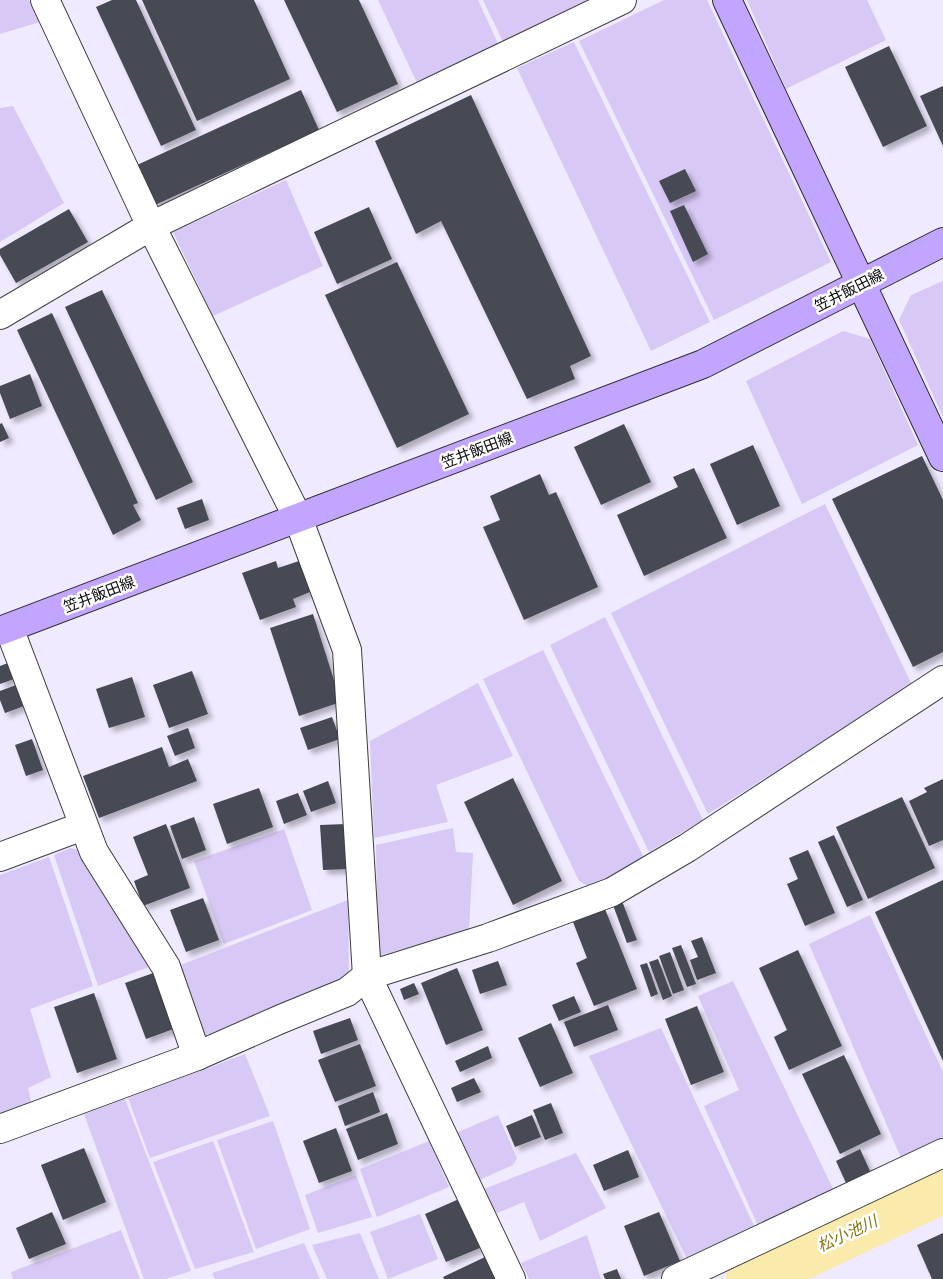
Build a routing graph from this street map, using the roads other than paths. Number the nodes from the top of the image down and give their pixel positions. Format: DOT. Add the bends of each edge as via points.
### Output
graph roads {
  1 [pos="45,0"];
  2 [pos="622,0"];
  3 [pos="726,0"];
  4 [pos="151,226"];
  5 [pos="943,242"];
  6 [pos="860,285"];
  7 [pos="0,315"];
  8 [pos="943,456"];
  9 [pos="298,518"];
  10 [pos="4,629"];
  11 [pos="943,680"];
  12 [pos="84,826"];
  13 [pos="0,857"];
  14 [pos="367,976"];
  15 [pos="198,1056"];
  16 [pos="0,1130"];
  17 [pos="943,1153"];
  18 [pos="511,1279"];
  19 [pos="676,1279"];
  1 -- 4 [label="street"];
  2 -- 4 [label="street"];
  3 -- 6 [label="main road"];
  4 -- 7 [label="street"];
  4 -- 9 [label="street"];
  5 -- 6 [label="main road, 笠井飯田線"];
  6 -- 8 [label="main road"];
  6 -- 9 [label="main road, 笠井飯田線" via="703,364"];
  9 -- 10 [label="main road, 笠井飯田線"];
  9 -- 14 [label="street" via="347,650"];
  10 -- 12 [label="street"];
  11 -- 14 [label="street" via="687,848 612,892 488,938"];
  12 -- 13 [label="street"];
  12 -- 15 [label="street" via="94,852 166,966"];
  14 -- 15 [label="street" via="347,992"];
  14 -- 18 [label="street"];
  15 -- 16 [label="street"];
  17 -- 19 [label="street"];
}
